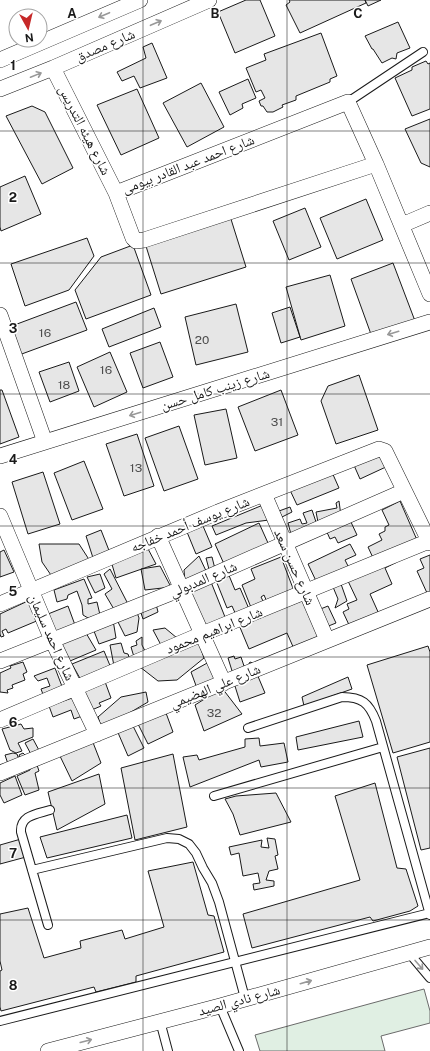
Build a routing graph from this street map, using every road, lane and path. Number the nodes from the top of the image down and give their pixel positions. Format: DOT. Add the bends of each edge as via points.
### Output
graph roads {
  1 [pos="140,0"];
  2 [pos="209,0"];
  3 [pos="423,52"];
  4 [pos="0,60"];
  5 [pos="53,68"];
  6 [pos="0,89"];
  7 [pos="348,102"];
  8 [pos="376,164"];
  9 [pos="116,193"];
  10 [pos="430,213"];
  11 [pos="402,225"];
  12 [pos="430,294"];
  13 [pos="0,315"];
  14 [pos="430,322"];
  15 [pos="45,442"];
  16 [pos="0,456"];
  17 [pos="404,491"];
  18 [pos="264,494"];
  19 [pos="0,516"];
  20 [pos="158,536"];
  21 [pos="5,542"];
  22 [pos="430,542"];
  23 [pos="285,544"];
  24 [pos="181,588"];
  25 [pos="32,591"];
  26 [pos="307,592"];
  27 [pos="430,598"];
  28 [pos="0,604"];
  29 [pos="202,634"];
  30 [pos="52,640"];
  31 [pos="327,640"];
  32 [pos="0,661"];
  33 [pos="224,683"];
  34 [pos="75,688"];
  35 [pos="0,720"];
  36 [pos="248,728"];
  37 [pos="97,734"];
  38 [pos="383,747"];
  39 [pos="0,773"];
  40 [pos="214,796"];
  41 [pos="50,810"];
  42 [pos="32,870"];
  43 [pos="430,914"];
  44 [pos="48,925"];
  45 [pos="430,947"];
  46 [pos="409,953"];
  47 [pos="236,962"];
  48 [pos="430,978"];
  49 [pos="245,998"];
  50 [pos="220,1006"];
  51 [pos="0,1021"];
  52 [pos="160,1021"];
  53 [pos="48,1051"];
  54 [pos="168,1051"];
  55 [pos="239,1051"];
  1 -- 4 [label="street, شارع مصدق, one-way"];
  5 -- 2 [label="street, شارع مصدق, one-way"];
  3 -- 7 [label="lane"];
  6 -- 5 [label="street, شارع مصدق, one-way"];
  5 -- 9 [label="street, شارع هيئه التدريس"];
  7 -- 8 [label="street"];
  7 -- 9 [label="street, شارع احمد عبد القادر بيومى"];
  8 -- 9 [label="street, شارع احمد عبد القادر بيومى" via="139,241 133,238"];
  8 -- 11 [label="street"];
  10 -- 11 [label="street"];
  11 -- 12 [label="street"];
  13 -- 15 [label="street"];
  14 -- 15 [label="street, شارع زينب كامل حسن, one-way"];
  15 -- 16 [label="street, شارع زينب كامل حسن"];
  17 -- 18 [label="street, شارع يوسف أحمد خفاجه" via="386,452 382,449"];
  17 -- 22 [label="street"];
  17 -- 23 [label="street, شارع المدبولي"];
  18 -- 20 [label="street, شارع يوسف أحمد خفاجه"];
  18 -- 23 [label="street, شارع حسن سعد"];
  19 -- 21 [label="street, شارع احمد سليمان"];
  20 -- 24 [label="street"];
  20 -- 25 [label="street, شارع يوسف أحمد خفاجه"];
  21 -- 25 [label="street, شارع احمد سليمان"];
  22 -- 26 [label="street, شارع ابراهيم محمود"];
  23 -- 24 [label="street, شارع المدبولي"];
  23 -- 26 [label="street, شارع حسن سعد"];
  24 -- 29 [label="street"];
  24 -- 30 [label="street, شارع المدبولي"];
  25 -- 28 [label="street, شارع يوسف أحمد خفاجه"];
  25 -- 30 [label="street, شارع احمد سليمان"];
  26 -- 29 [label="street, شارع ابراهيم محمود"];
  26 -- 31 [label="street, شارع حسن سعد"];
  27 -- 31 [label="street, شارع علي الهضيمي"];
  29 -- 33 [label="street"];
  29 -- 34 [label="street, شارع ابراهيم محمود"];
  30 -- 32 [label="street, شارع المدبولي"];
  30 -- 34 [label="street, شارع احمد سليمان"];
  31 -- 33 [label="street, شارع علي الهضيمي"];
  33 -- 37 [label="street, شارع علي الهضيمي"];
  34 -- 35 [label="street, شارع ابراهيم محمود"];
  34 -- 37 [label="street, شارع احمد سليمان"];
  36 -- 38 [label="lane" via="342,697 354,697 372,710"];
  37 -- 39 [label="street, شارع علي الهضيمي"];
  38 -- 40 [label="lane"];
  38 -- 43 [label="lane"];
  41 -- 42 [label="lane" via="27,817 21,826"];
  42 -- 44 [label="lane"];
  42 -- 47 [label="lane" via="167,838 179,839 196,853 212,883"];
  43 -- 47 [label="lane"];
  45 -- 46 [label="street, شارع نادي الصيد"];
  46 -- 48 [label="lane, one-way"];
  49 -- 46 [label="street, شارع نادي الصيد, one-way"];
  47 -- 49 [label="lane"];
  47 -- 51 [label="lane"];
  49 -- 50 [label="street, شارع نادي الصيد"];
  50 -- 52 [label="street, شارع نادي الصيد"];
  50 -- 55 [label="lane"];
  53 -- 52 [label="street, شارع نادي الصيد, one-way"];
  52 -- 54 [label="lane"];
}
